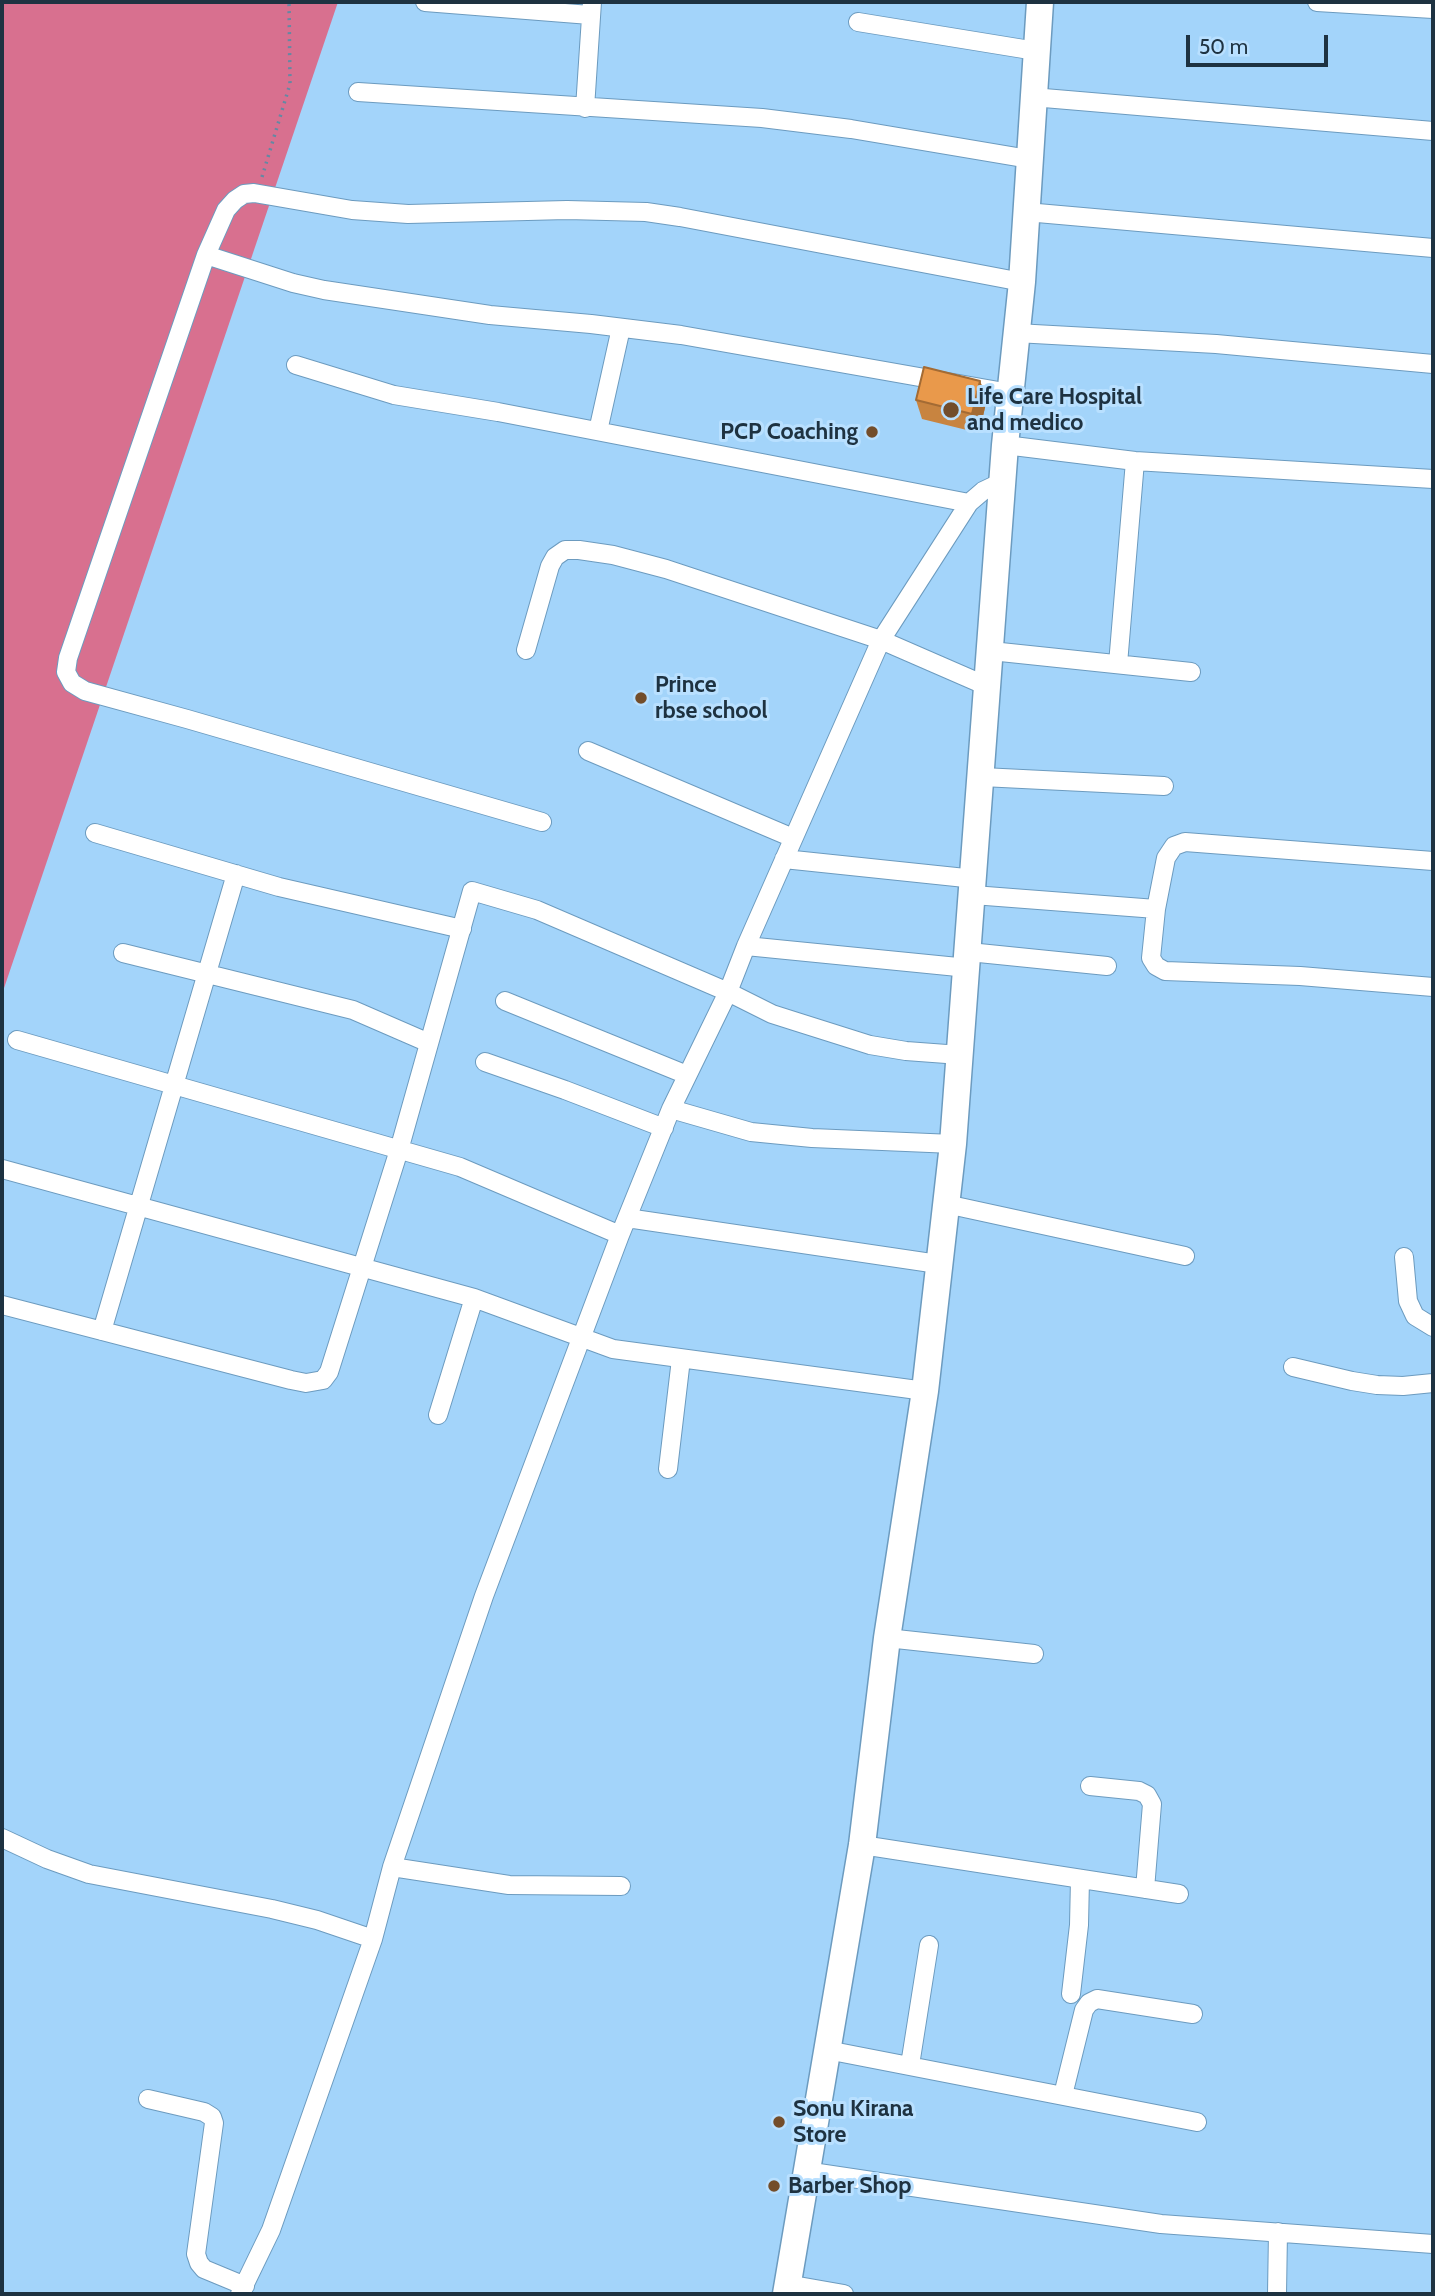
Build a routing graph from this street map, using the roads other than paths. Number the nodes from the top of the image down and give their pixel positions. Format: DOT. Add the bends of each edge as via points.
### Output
graph roads {
  1 [pos="425,2"];
  2 [pos="1040,2"];
  3 [pos="1317,2"];
  4 [pos="591,8"];
  5 [pos="1433,9"];
  6 [pos="858,22"];
  7 [pos="1036,51"];
  8 [pos="358,92"];
  9 [pos="1032,97"];
  10 [pos="585,108"];
  11 [pos="1433,131"];
  12 [pos="1029,159"];
  13 [pos="1026,212"];
  14 [pos="1433,248"];
  15 [pos="206,255"];
  16 [pos="1022,282"];
  17 [pos="621,328"];
  18 [pos="1016,333"];
  19 [pos="1433,364"];
  20 [pos="296,365"];
  21 [pos="1010,393"];
  22 [pos="598,431"];
  23 [pos="1005,445"];
  24 [pos="1135,461"];
  25 [pos="1433,480"];
  26 [pos="1004,481"];
  27 [pos="969,503"];
  28 [pos="881,640"];
  29 [pos="526,650"];
  30 [pos="991,651"];
  31 [pos="1118,664"];
  32 [pos="1191,672"];
  33 [pos="989,687"];
  34 [pos="588,751"];
  35 [pos="982,777"];
  36 [pos="1164,786"];
  37 [pos="542,822"];
  38 [pos="95,833"];
  39 [pos="793,838"];
  40 [pos="784,859"];
  41 [pos="1433,861"];
  42 [pos="236,874"];
  43 [pos="974,887"];
  44 [pos="1156,909"];
  45 [pos="461,929"];
  46 [pos="746,946"];
  47 [pos="123,953"];
  48 [pos="968,960"];
  49 [pos="1107,966"];
  50 [pos="206,974"];
  51 [pos="1433,987"];
  52 [pos="728,992"];
  53 [pos="505,1001"];
  54 [pos="18,1040"];
  55 [pos="429,1043"];
  56 [pos="960,1055"];
  57 [pos="485,1062"];
  58 [pos="687,1076"];
  59 [pos="173,1085"];
  60 [pos="671,1109"];
  61 [pos="664,1128"];
  62 [pos="953,1144"];
  63 [pos="399,1150"];
  64 [pos="2,1170"];
  65 [pos="946,1204"];
  66 [pos="138,1206"];
  67 [pos="624,1226"];
  68 [pos="1185,1256"];
  69 [pos="1404,1257"];
  70 [pos="938,1264"];
  71 [pos="363,1267"];
  72 [pos="474,1298"];
  73 [pos="2,1305"];
  74 [pos="1433,1327"];
  75 [pos="102,1331"];
  76 [pos="583,1339"];
  77 [pos="681,1359"];
  78 [pos="1293,1367"];
  79 [pos="1433,1383"];
  80 [pos="925,1391"];
  81 [pos="438,1415"];
  82 [pos="668,1469"];
  83 [pos="887,1638"];
  84 [pos="1034,1654"];
  85 [pos="1090,1786"];
  86 [pos="2,1838"];
  87 [pos="862,1845"];
  88 [pos="391,1867"];
  89 [pos="1080,1879"];
  90 [pos="621,1886"];
  91 [pos="1145,1889"];
  92 [pos="1180,1895"];
  93 [pos="373,1939"];
  94 [pos="929,1945"];
  95 [pos="1071,1994"];
  96 [pos="1193,2014"];
  97 [pos="827,2050"];
  98 [pos="909,2065"];
  99 [pos="1063,2095"];
  100 [pos="148,2099"];
  101 [pos="1198,2122"];
  102 [pos="805,2171"];
  103 [pos="1278,2232"];
  104 [pos="1433,2244"];
  105 [pos="786,2289"];
  106 [pos="242,2290"];
  107 [pos="844,2294"];
  108 [pos="1277,2294"];
  1 -- 4 [label="street"];
  2 -- 7 [label="street"];
  3 -- 5 [label="street"];
  4 -- 10 [label="street"];
  6 -- 7 [label="street"];
  7 -- 9 [label="street"];
  8 -- 10 [label="street"];
  9 -- 11 [label="street"];
  9 -- 12 [label="street"];
  10 -- 12 [label="street" via="799,122"];
  12 -- 13 [label="street"];
  13 -- 14 [label="street"];
  13 -- 16 [label="street"];
  15 -- 16 [label="street" via="226,210 244,194 254,193 352,210 408,214 646,212"];
  15 -- 17 [label="street" via="324,290 490,315"];
  15 -- 37 [label="street" via="68,658 66,672 72,683 85,691"];
  16 -- 18 [label="street"];
  17 -- 21 [label="street"];
  17 -- 22 [label="street"];
  18 -- 19 [label="street" via="1216,344"];
  18 -- 21 [label="street"];
  20 -- 22 [label="street" via="394,395"];
  21 -- 23 [label="street"];
  22 -- 27 [label="street"];
  23 -- 24 [label="street"];
  23 -- 26 [label="street"];
  24 -- 25 [label="street"];
  24 -- 31 [label="street"];
  26 -- 27 [label="street"];
  26 -- 30 [label="street"];
  27 -- 28 [label="street"];
  28 -- 29 [label="street" via="666,569 613,555 565,550 550,566"];
  28 -- 33 [label="street"];
  28 -- 39 [label="street"];
  30 -- 31 [label="street"];
  30 -- 33 [label="street"];
  31 -- 32 [label="street"];
  33 -- 35 [label="street"];
  34 -- 39 [label="street"];
  35 -- 36 [label="street"];
  35 -- 43 [label="street"];
  38 -- 42 [label="street"];
  39 -- 40 [label="street"];
  40 -- 43 [label="street"];
  40 -- 46 [label="street"];
  41 -- 44 [label="street" via="1185,842 1174,846 1166,858"];
  42 -- 45 [label="street"];
  42 -- 50 [label="street"];
  43 -- 44 [label="street"];
  43 -- 48 [label="street"];
  44 -- 51 [label="street" via="1152,958 1165,971"];
  45 -- 52 [label="street" via="472,891 537,910"];
  45 -- 55 [label="street"];
  46 -- 48 [label="street"];
  46 -- 52 [label="street"];
  47 -- 50 [label="street"];
  48 -- 49 [label="street"];
  48 -- 56 [label="street"];
  50 -- 55 [label="street" via="353,1010"];
  50 -- 59 [label="street"];
  52 -- 56 [label="street" via="772,1014 870,1045"];
  52 -- 58 [label="street"];
  53 -- 58 [label="street"];
  54 -- 59 [label="street"];
  55 -- 63 [label="street"];
  56 -- 62 [label="street"];
  57 -- 61 [label="street"];
  58 -- 60 [label="street"];
  59 -- 63 [label="street"];
  59 -- 66 [label="street"];
  60 -- 61 [label="street"];
  60 -- 62 [label="street" via="751,1132"];
  61 -- 67 [label="street"];
  62 -- 65 [label="street"];
  63 -- 67 [label="street"];
  63 -- 71 [label="street"];
  64 -- 66 [label="street"];
  65 -- 68 [label="street"];
  65 -- 70 [label="street"];
  66 -- 71 [label="street"];
  66 -- 75 [label="street"];
  67 -- 70 [label="street"];
  67 -- 76 [label="street"];
  69 -- 74 [label="street" via="1408,1301 1415,1316"];
  70 -- 80 [label="street"];
  71 -- 72 [label="street"];
  71 -- 75 [label="street" via="329,1372 316,1383"];
  72 -- 76 [label="street"];
  72 -- 81 [label="street"];
  73 -- 75 [label="street"];
  76 -- 77 [label="street" via="621,1351"];
  76 -- 88 [label="street" via="484,1596"];
  77 -- 80 [label="street"];
  77 -- 82 [label="street"];
  78 -- 79 [label="street" via="1377,1385"];
  80 -- 83 [label="street"];
  83 -- 84 [label="street"];
  83 -- 87 [label="street"];
  85 -- 91 [label="street" via="1139,1791 1152,1804"];
  86 -- 93 [label="street" via="89,1874 272,1909"];
  87 -- 89 [label="street"];
  87 -- 97 [label="street"];
  88 -- 90 [label="street" via="509,1885"];
  88 -- 93 [label="street"];
  89 -- 91 [label="street"];
  89 -- 95 [label="street"];
  91 -- 92 [label="street"];
  93 -- 106 [label="street" via="271,2230"];
  94 -- 98 [label="street"];
  96 -- 99 [label="street" via="1097,1999 1089,2003"];
  97 -- 98 [label="street"];
  97 -- 102 [label="street"];
  98 -- 99 [label="street"];
  99 -- 101 [label="street"];
  100 -- 106 [label="street" via="212,2117 196,2254 204,2269"];
  102 -- 103 [label="street" via="1108,2218"];
  102 -- 105 [label="street"];
  103 -- 104 [label="street"];
  103 -- 108 [label="street"];
  105 -- 107 [label="street"];
}
